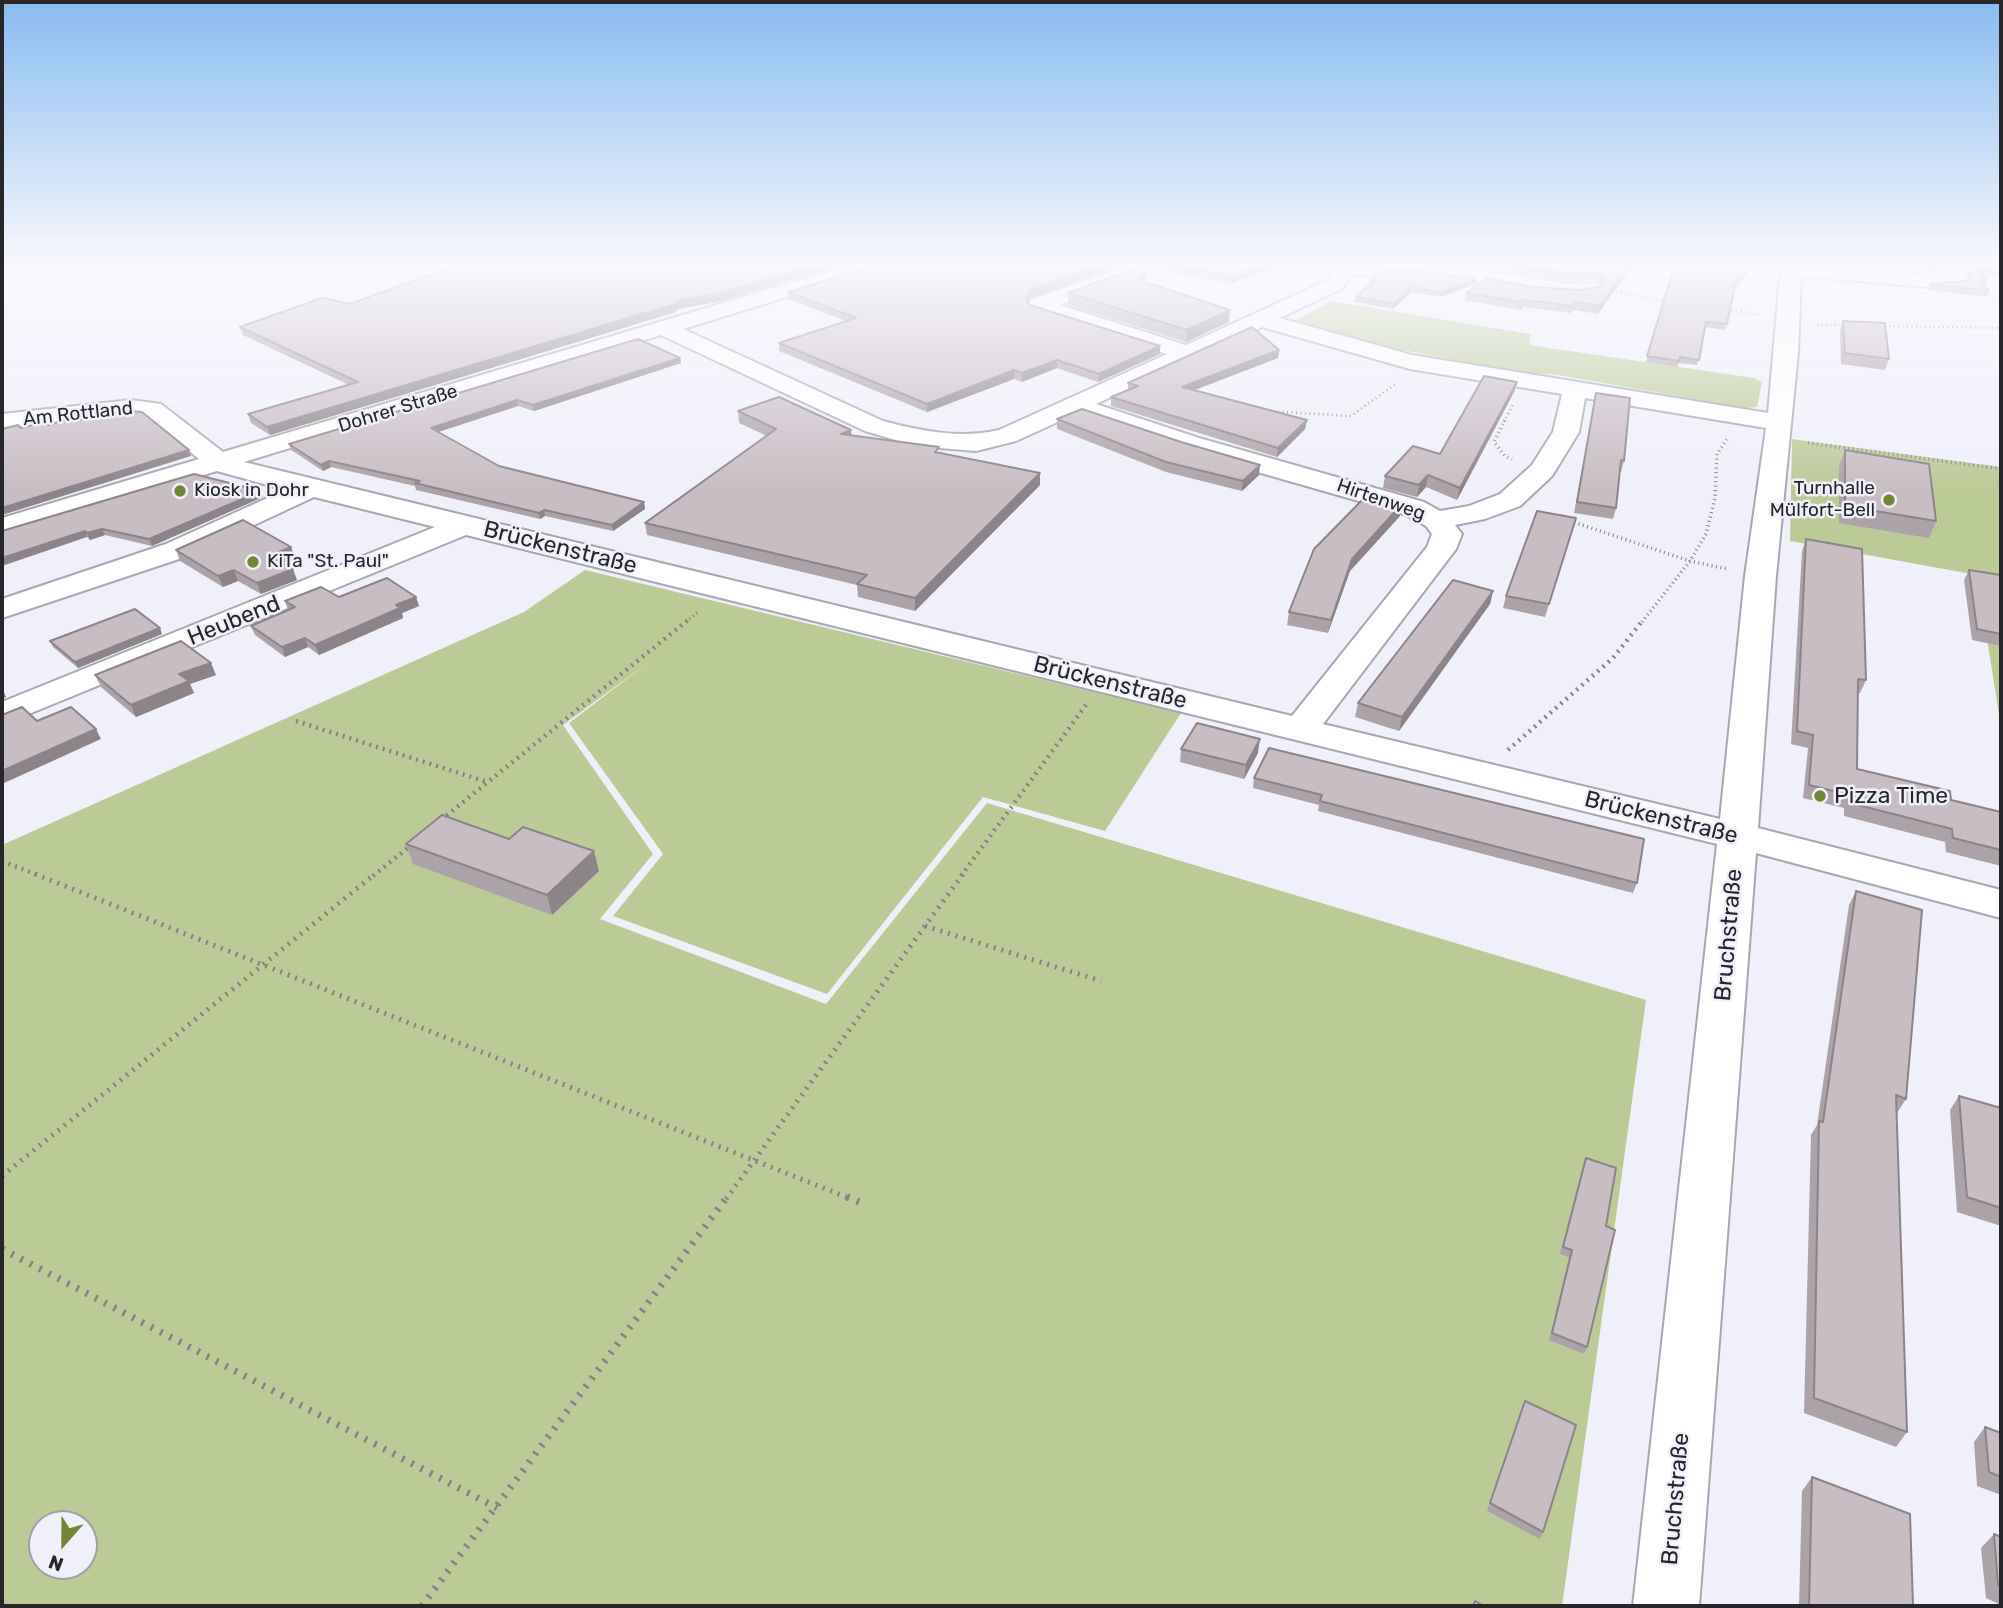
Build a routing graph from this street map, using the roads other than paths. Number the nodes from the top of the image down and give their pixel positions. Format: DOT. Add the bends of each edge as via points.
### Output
graph roads {
  1 [pos="628,339"];
  2 [pos="688,339"];
  3 [pos="1143,339"];
  4 [pos="1220,339"];
  5 [pos="1345,339"];
  6 [pos="1785,339"];
  7 [pos="1188,354"];
  8 [pos="1575,390"];
  9 [pos="1074,405"];
  10 [pos="2,422"];
  11 [pos="1777,430"];
  12 [pos="220,463"];
  13 [pos="312,488"];
  14 [pos="1436,520"];
  15 [pos="466,525"];
  16 [pos="2,527"];
  17 [pos="2,609"];
  18 [pos="2,714"];
  19 [pos="1300,729"];
  20 [pos="1739,837"];
  21 [pos="2001,904"];
  22 [pos="1666,1606"];
  1 -- 12 [label="street, Dohrer Straße"];
  2 -- 9 [label="street" via="874,426 916,438 976,443 1007,436"];
  3 -- 7 [label="street"];
  4 -- 7 [label="street"];
  5 -- 8 [label="street" via="1423,365"];
  6 -- 11 [label="street, Bruchstraße"];
  7 -- 9 [label="street"];
  8 -- 11 [label="street" via="1736,416"];
  8 -- 14 [label="street" via="1566,432 1542,470 1510,500"];
  9 -- 14 [label="street, Hirtenweg" via="1191,444 1380,496"];
  10 -- 12 [label="street, Am Rottland" via="131,407 152,409"];
  11 -- 20 [label="street, Bruchstraße"];
  12 -- 13 [label="street, Brückenstraße"];
  12 -- 16 [label="street, Dohrer Straße"];
  13 -- 15 [label="street, Brückenstraße"];
  13 -- 17 [label="street" via="177,550"];
  14 -- 19 [label="street, Hirtenweg" via="1447,534 1441,549"];
  15 -- 18 [label="street, Heubend"];
  15 -- 19 [label="street, Brückenstraße"];
  19 -- 20 [label="street, Brückenstraße"];
  20 -- 21 [label="street, Brückenstraße"];
  20 -- 22 [label="street, Bruchstraße"];
}
